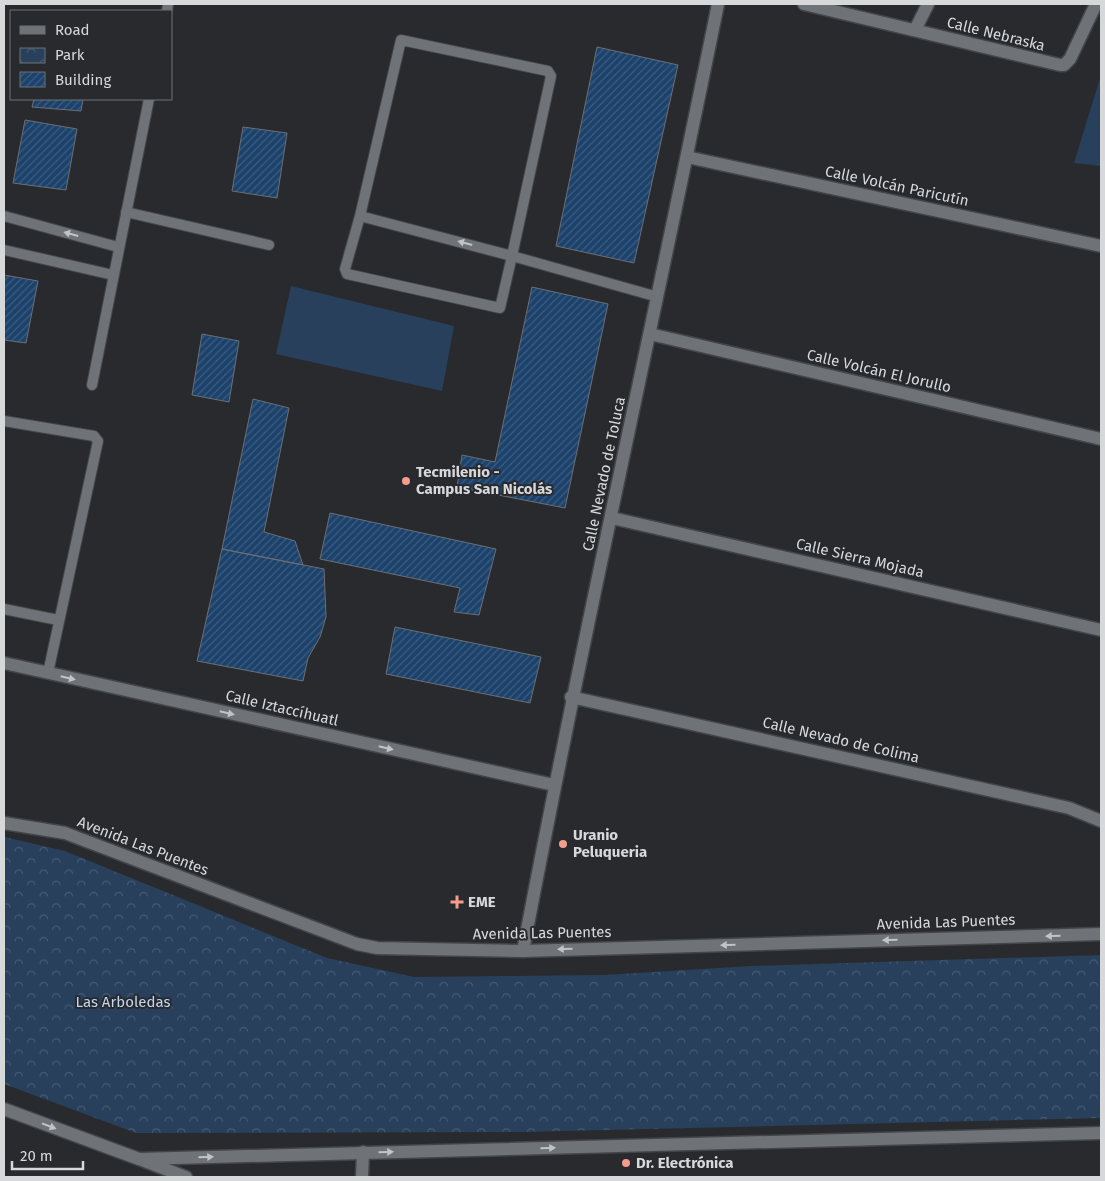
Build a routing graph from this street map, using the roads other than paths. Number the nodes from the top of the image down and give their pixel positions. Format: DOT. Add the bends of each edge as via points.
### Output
graph roads {
  1 [pos="718,4"];
  2 [pos="804,4"];
  3 [pos="928,4"];
  4 [pos="1096,4"];
  5 [pos="915,30"];
  6 [pos="149,100"];
  7 [pos="687,157"];
  8 [pos="126,212"];
  9 [pos="4,216"];
  10 [pos="360,216"];
  11 [pos="269,245"];
  12 [pos="1101,246"];
  13 [pos="118,247"];
  14 [pos="4,250"];
  15 [pos="512,256"];
  16 [pos="113,275"];
  17 [pos="658,297"];
  18 [pos="650,334"];
  19 [pos="92,384"];
  20 [pos="4,421"];
  21 [pos="1101,439"];
  22 [pos="612,518"];
  23 [pos="4,609"];
  24 [pos="58,620"];
  25 [pos="1101,630"];
  26 [pos="4,664"];
  27 [pos="48,673"];
  28 [pos="571,697"];
  29 [pos="554,785"];
  30 [pos="1101,821"];
  31 [pos="4,823"];
  32 [pos="1101,934"];
  33 [pos="523,951"];
  34 [pos="4,1109"];
  35 [pos="1101,1133"];
  36 [pos="363,1152"];
  37 [pos="139,1159"];
  38 [pos="186,1177"];
  39 [pos="362,1177"];
  1 -- 7 [label="street, Calle Nevado de Toluca"];
  2 -- 5 [label="street, Calle Nebraska"];
  3 -- 5 [label="street"];
  4 -- 5 [label="street, Calle Nebraska" via="1070,59 1064,65"];
  6 -- 8 [label="lane"];
  7 -- 12 [label="street, Calle Volcán Paricutín"];
  7 -- 17 [label="street, Calle Nevado de Toluca"];
  8 -- 11 [label="lane"];
  8 -- 13 [label="lane"];
  13 -- 9 [label="lane, one-way"];
  15 -- 10 [label="lane, one-way"];
  10 -- 15 [label="lane" via="345,269 347,274 498,308"];
  10 -- 15 [label="lane" via="401,40 548,71 551,76"];
  13 -- 16 [label="lane"];
  14 -- 16 [label="lane"];
  15 -- 17 [label="lane"];
  16 -- 19 [label="lane"];
  17 -- 18 [label="street, Calle Nevado de Toluca"];
  18 -- 21 [label="street, Calle Volcán El Jorullo"];
  18 -- 22 [label="street, Calle Nevado de Toluca"];
  20 -- 24 [label="lane" via="97,438"];
  22 -- 25 [label="street, Calle Sierra Mojada"];
  22 -- 28 [label="street, Calle Nevado de Toluca"];
  23 -- 24 [label="lane"];
  24 -- 27 [label="lane"];
  26 -- 27 [label="street, Calle Iztaccíhuatl"];
  27 -- 29 [label="street, Calle Iztaccíhuatl, one-way"];
  28 -- 29 [label="street, Calle Nevado de Toluca"];
  28 -- 30 [label="street, Calle Nevado de Colima" via="1069,808"];
  29 -- 33 [label="street, Calle Nevado de Toluca"];
  31 -- 33 [label="street, Avenida Las Puentes" via="65,833 357,944 386,949"];
  32 -- 33 [label="street, Avenida Las Puentes, one-way"];
  34 -- 37 [label="street, one-way"];
  36 -- 35 [label="street, one-way"];
  37 -- 36 [label="street, one-way"];
  36 -- 39 [label="street"];
  37 -- 38 [label="street"];
}
